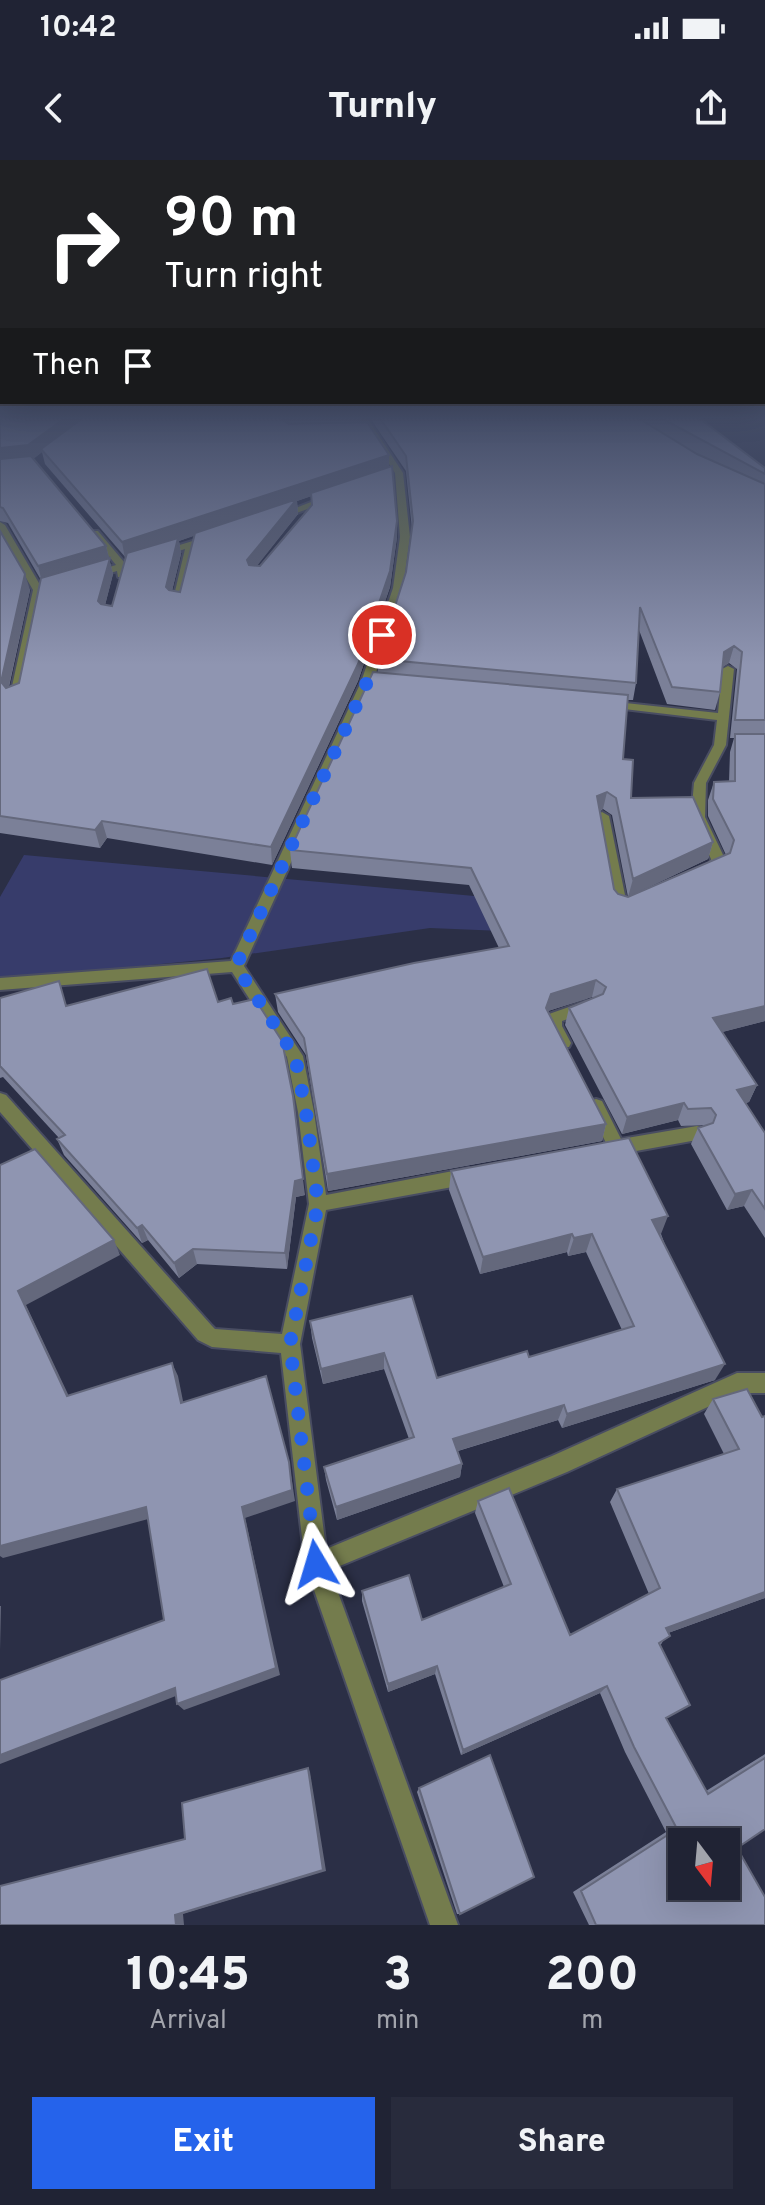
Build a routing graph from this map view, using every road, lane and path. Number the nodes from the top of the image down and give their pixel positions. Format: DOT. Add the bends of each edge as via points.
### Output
graph roads {
  1 [pos="324,500"];
  2 [pos="402,500"];
  3 [pos="305,507"];
  4 [pos="305,519"];
  5 [pos="262,521"];
  6 [pos="85,522"];
  7 [pos="0,525"];
  8 [pos="220,536"];
  9 [pos="191,545"];
  10 [pos="123,567"];
  11 [pos="81,578"];
  12 [pos="52,586"];
  13 [pos="38,590"];
  14 [pos="117,592"];
  15 [pos="177,604"];
  16 [pos="728,669"];
  17 [pos="15,700"];
  18 [pos="598,703"];
  19 [pos="721,717"];
  20 [pos="602,816"];
  21 [pos="690,878"];
  22 [pos="638,901"];
  23 [pos="236,966"];
  24 [pos="0,984"];
  25 [pos="591,1006"];
  26 [pos="568,1053"];
  27 [pos="589,1094"];
  28 [pos="0,1100"];
  29 [pos="697,1133"];
  30 [pos="482,1173"];
  31 [pos="318,1204"];
  32 [pos="290,1344"];
  33 [pos="765,1383"];
  34 [pos="316,1564"];
  35 [pos="444,1925"];
  1 -- 3 [label="street"];
  2 -- 23 [label="street" via="405,537 398,588 374,682"];
  3 -- 4 [label="street"];
  3 -- 5 [label="street"];
  6 -- 10 [label="street"];
  7 -- 13 [label="street"];
  8 -- 9 [label="street"];
  9 -- 10 [label="street"];
  9 -- 15 [label="street"];
  10 -- 11 [label="street"];
  10 -- 14 [label="street"];
  12 -- 13 [label="street"];
  13 -- 17 [label="street"];
  16 -- 19 [label="street"];
  18 -- 19 [label="street"];
  19 -- 21 [label="street" via="720,745 700,783 698,817 718,859 716,867"];
  20 -- 22 [label="street" via="619,903 625,907"];
  23 -- 24 [label="street"];
  23 -- 31 [label="street" via="295,1056"];
  25 -- 26 [label="street" via="555,1018"];
  27 -- 29 [label="street" via="609,1149"];
  28 -- 32 [label="street" via="205,1333 212,1338"];
  30 -- 31 [label="street"];
  31 -- 32 [label="street"];
  32 -- 34 [label="street"];
  33 -- 34 [label="street" via="737,1383 559,1464"];
  34 -- 35 [label="street"];
}
